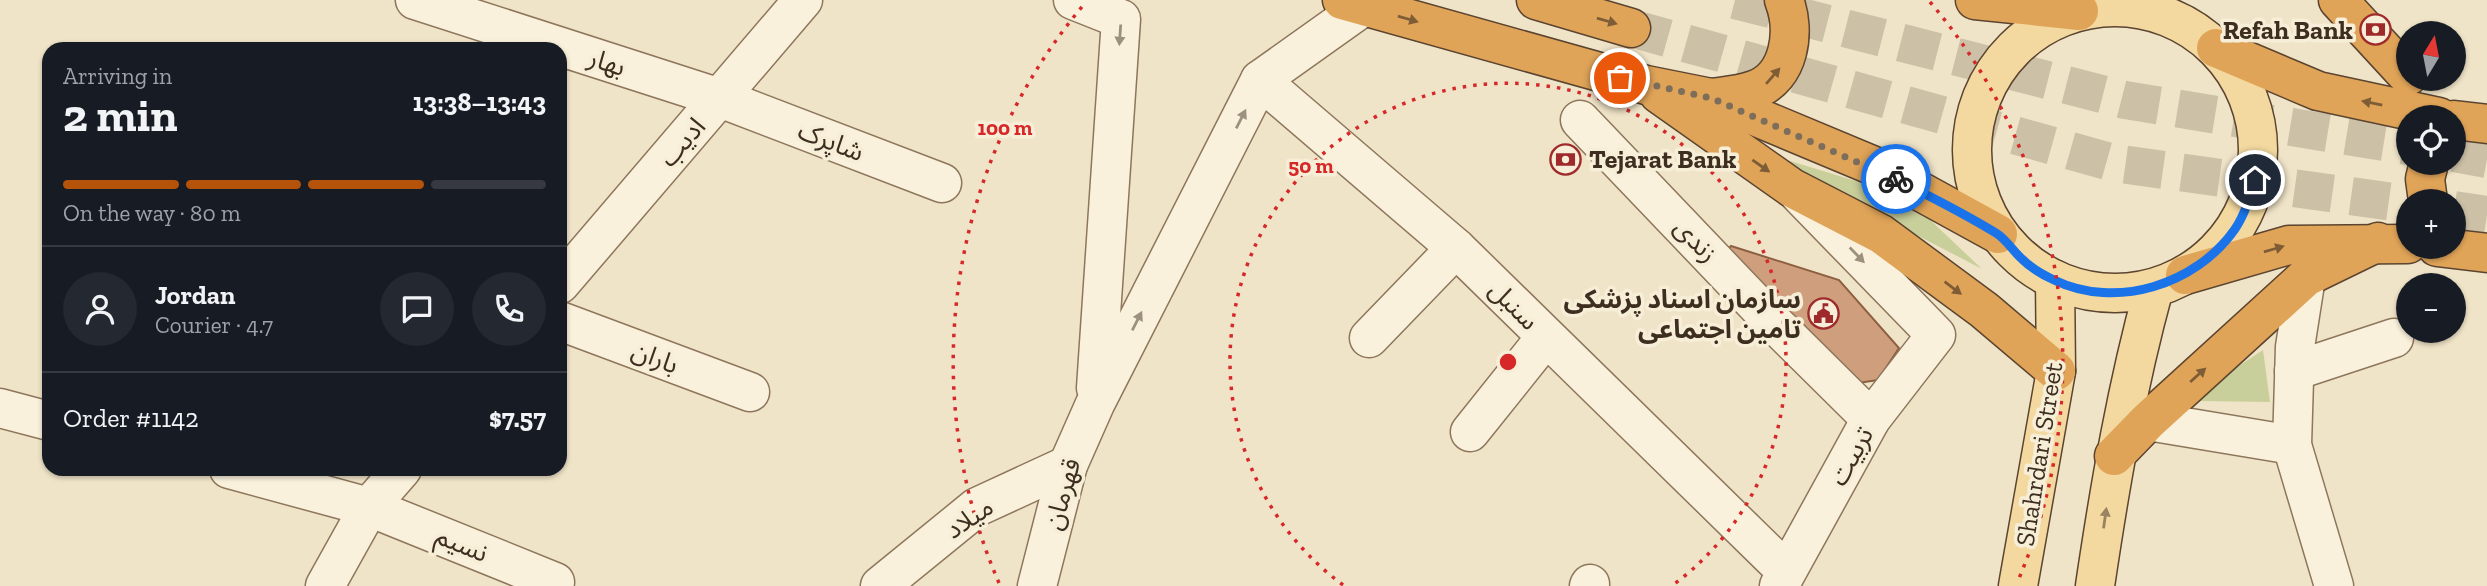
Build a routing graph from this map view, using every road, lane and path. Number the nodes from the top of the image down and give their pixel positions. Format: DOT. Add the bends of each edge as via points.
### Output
graph roads {
  1 [pos="415,0"];
  2 [pos="803,0"];
  3 [pos="1073,0"];
  4 [pos="1536,0"];
  5 [pos="1784,0"];
  6 [pos="1975,0"];
  7 [pos="2338,0"];
  8 [pos="1353,3"];
  9 [pos="2081,5"];
  10 [pos="2200,26"];
  11 [pos="1631,28"];
  12 [pos="546,42"];
  13 [pos="567,49"];
  14 [pos="2396,63"];
  15 [pos="1260,80"];
  16 [pos="1646,85"];
  17 [pos="2424,91"];
  18 [pos="720,98"];
  19 [pos="1711,98"];
  20 [pos="2440,105"];
  21 [pos="2396,108"];
  22 [pos="1580,120"];
  23 [pos="942,183"];
  24 [pos="1793,188"];
  25 [pos="1998,234"];
  26 [pos="2393,243"];
  27 [pos="1456,248"];
  28 [pos="2466,250"];
  29 [pos="2487,253"];
  30 [pos="567,277"];
  31 [pos="2306,277"];
  32 [pos="2054,280"];
  33 [pos="2169,281"];
  34 [pos="567,324"];
  35 [pos="1546,337"];
  36 [pos="1369,338"];
  37 [pos="2394,338"];
  38 [pos="2056,371"];
  39 [pos="2294,371"];
  40 [pos="750,393"];
  41 [pos="1095,404"];
  42 [pos="0,408"];
  43 [pos="42,419"];
  44 [pos="1871,419"];
  45 [pos="2148,421"];
  46 [pos="1470,432"];
  47 [pos="2292,445"];
  48 [pos="2114,456"];
  49 [pos="1068,465"];
  50 [pos="255,476"];
  51 [pos="396,476"];
  52 [pos="369,507"];
  53 [pos="1783,579"];
  54 [pos="555,582"];
  55 [pos="325,586"];
  56 [pos="880,586"];
  57 [pos="1037,586"];
  58 [pos="2018,586"];
  59 [pos="2095,586"];
  60 [pos="2333,586"];
  1 -- 12 [label="street, بهار"];
  2 -- 18 [label="street, ادیب"];
  3 -- 41 [label="street, one-way" via="1121,19"];
  4 -- 11 [label="highway, one-way"];
  19 -- 5 [label="highway, one-way" via="1756,90 1777,73 1789,46"];
  6 -- 9 [label="highway"];
  7 -- 14 [label="highway"];
  8 -- 15 [label="street"];
  8 -- 16 [label="highway, one-way"];
  9 -- 10 [label="main road" via="2157,13"];
  9 -- 25 [label="main road" via="2041,26 2009,52 1978,105 1972,167 1980,202"];
  21 -- 10 [label="highway, one-way" via="2318,91"];
  10 -- 33 [label="main road" via="2236,72 2257,126 2259,153 2255,180 2235,229 2213,255"];
  13 -- 18 [label="street, بهار"];
  15 -- 27 [label="street, سنبل"];
  41 -- 15 [label="street, قهرمان, one-way"];
  16 -- 19 [label="highway"];
  16 -- 24 [label="highway, one-way"];
  17 -- 20 [label="highway"];
  18 -- 23 [label="street, شاپرک"];
  18 -- 30 [label="street, ادیب"];
  19 -- 25 [label="highway" via="1874,166"];
  22 -- 44 [label="street, زندی"];
  24 -- 38 [label="highway, one-way" via="1881,234 1984,310"];
  24 -- 44 [label="street, تربیت, one-way" via="1936,335"];
  25 -- 32 [label="main road" via="2023,261"];
  26 -- 31 [label="highway"];
  33 -- 26 [label="highway, one-way" via="2290,245"];
  27 -- 35 [label="street, سنبل"];
  27 -- 36 [label="street"];
  28 -- 29 [label="highway"];
  31 -- 39 [label="street"];
  45 -- 31 [label="highway, one-way"];
  32 -- 33 [label="main road" via="2120,293"];
  32 -- 38 [label="main road, Shahrdari Street"];
  33 -- 48 [label="main road" via="2131,372"];
  34 -- 40 [label="street, باران"];
  35 -- 46 [label="street"];
  35 -- 53 [label="street, سنبل"];
  37 -- 39 [label="street"];
  38 -- 58 [label="main road, Shahrdari Street"];
  39 -- 47 [label="street"];
  41 -- 49 [label="street, قهرمان"];
  42 -- 43 [label="street"];
  44 -- 53 [label="street, تربیت"];
  45 -- 47 [label="street"];
  45 -- 48 [label="highway"];
  47 -- 60 [label="street"];
  59 -- 48 [label="main road, one-way"];
  49 -- 56 [label="street, میلاد" via="977,508"];
  49 -- 57 [label="street, قهرمان"];
  50 -- 52 [label="street, نسیم"];
  51 -- 52 [label="street"];
  52 -- 54 [label="street, نسیم"];
  52 -- 55 [label="street"];
}
